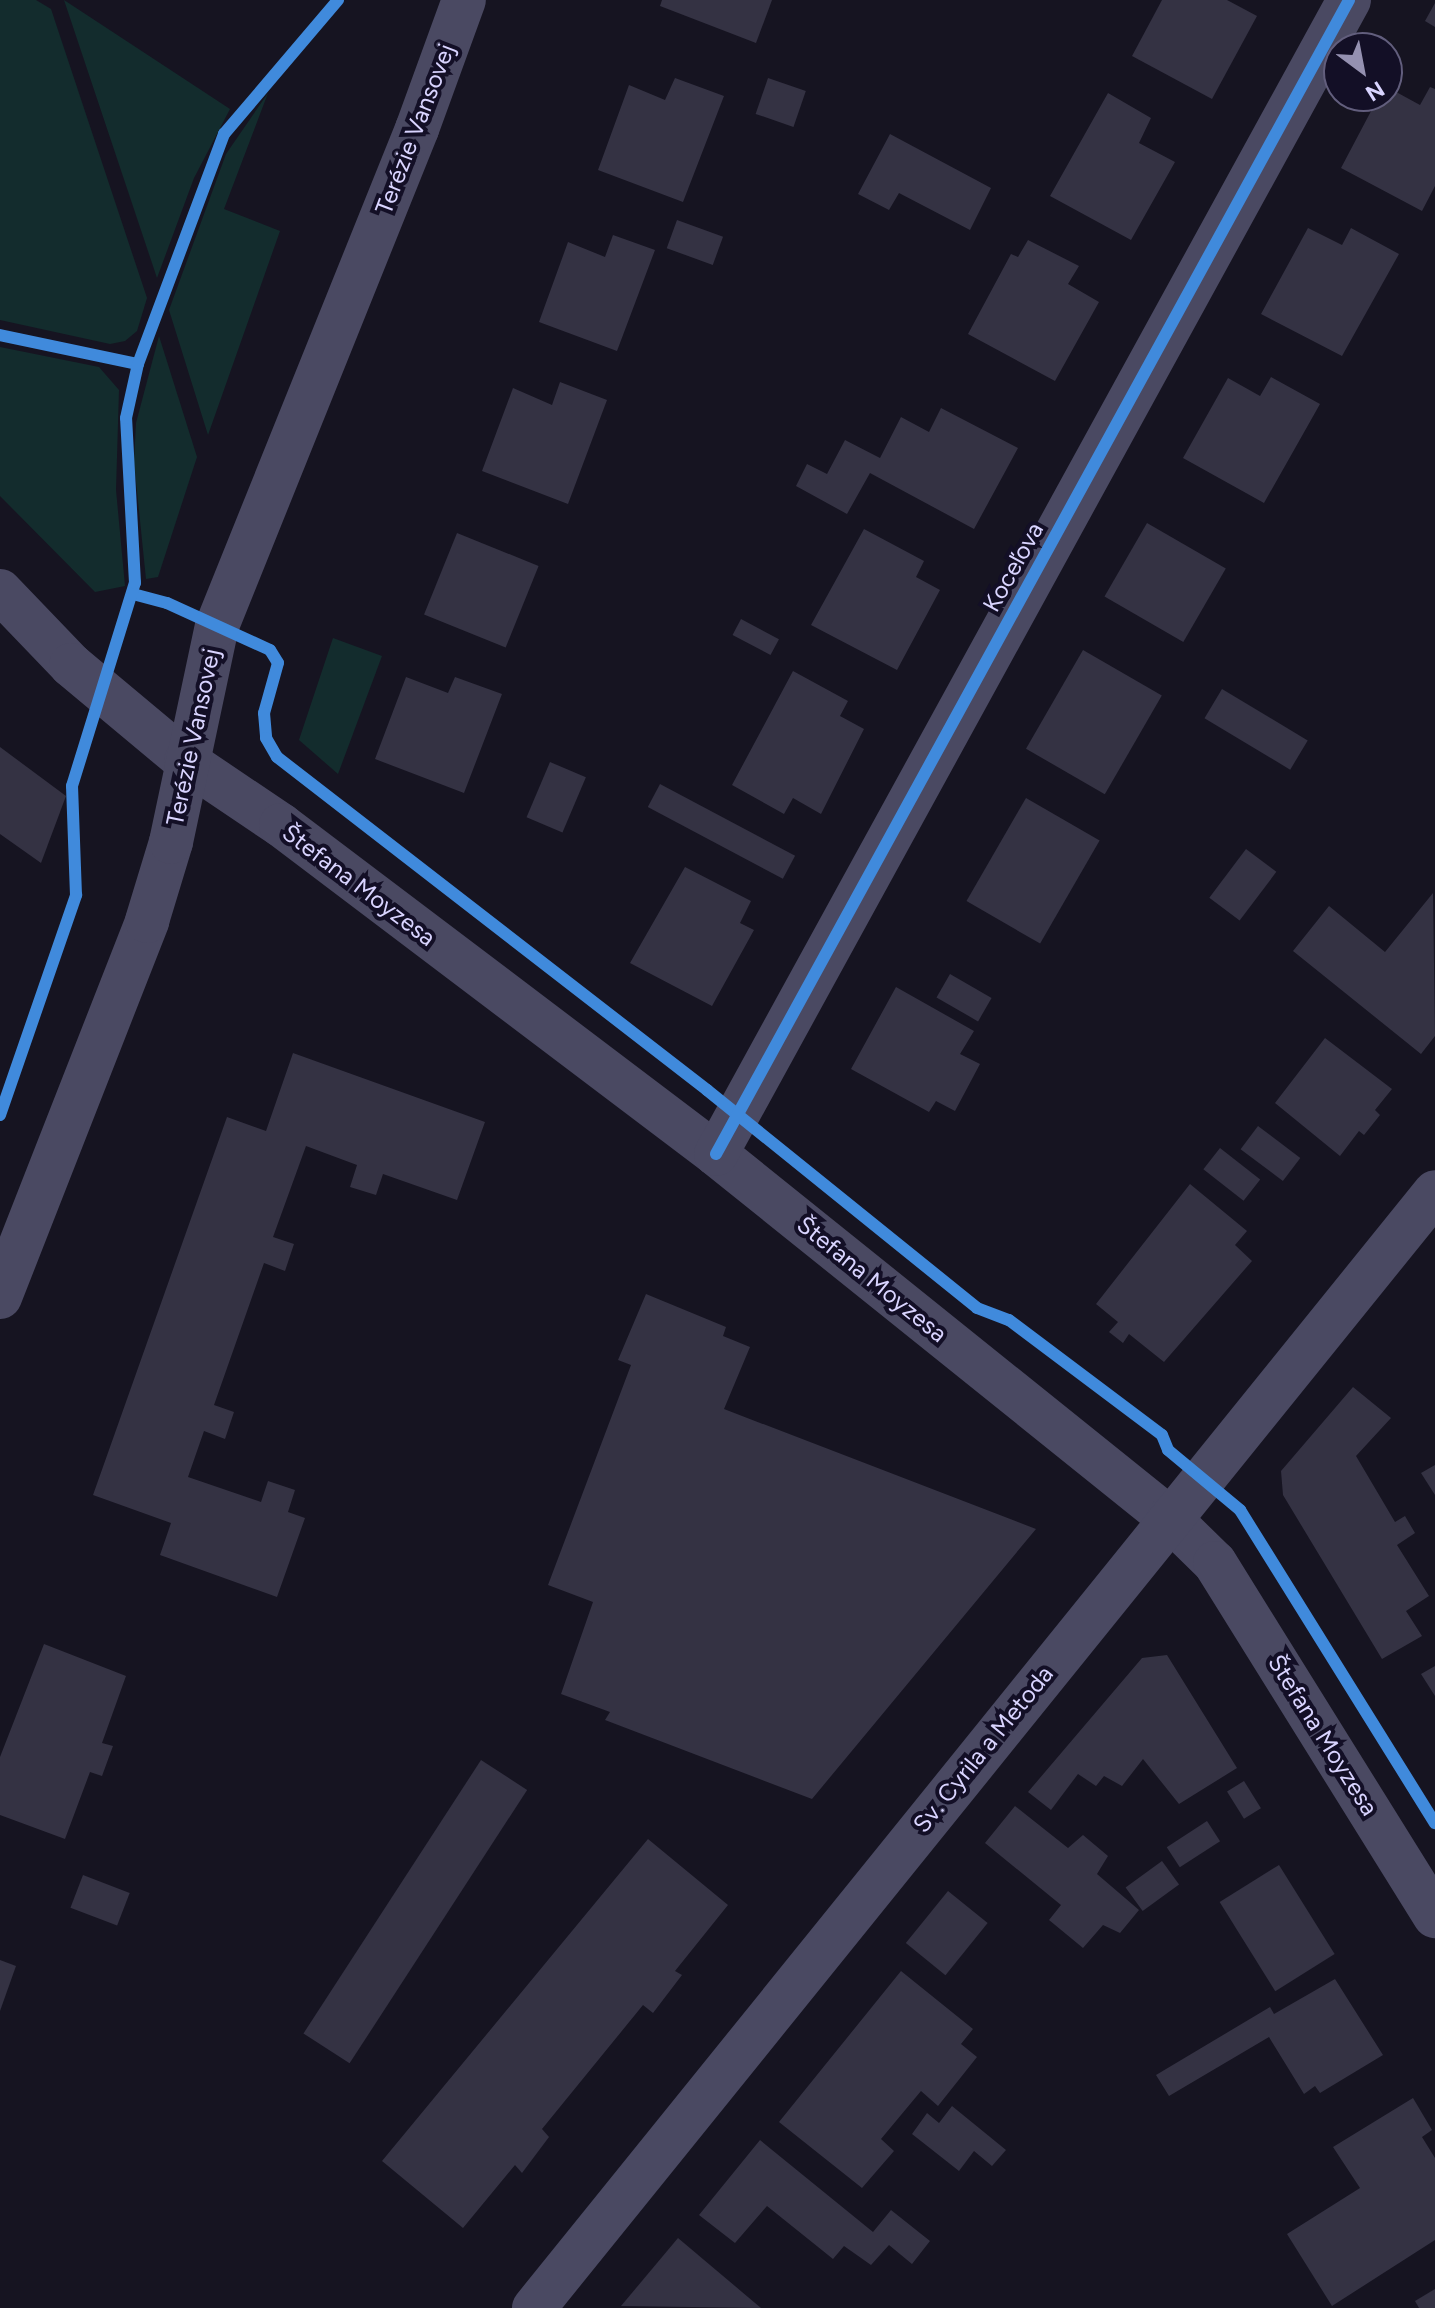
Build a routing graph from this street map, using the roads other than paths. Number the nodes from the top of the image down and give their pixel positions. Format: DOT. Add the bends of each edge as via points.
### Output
graph roads {
  1 [pos="464,0"];
  2 [pos="1349,0"];
  3 [pos="0,591"];
  4 [pos="186,761"];
  5 [pos="716,1154"];
  6 [pos="1435,1192"];
  7 [pos="0,1297"];
  8 [pos="1169,1518"];
  9 [pos="1435,1916"];
  10 [pos="534,2308"];
  1 -- 4 [label="street, Terézie Vansovej" via="217,626"];
  2 -- 5 [label="street, Koceľova"];
  3 -- 4 [label="street, Štefana Moyzesa" via="71,665"];
  4 -- 5 [label="street, Štefana Moyzesa" via="281,825"];
  4 -- 7 [label="street, Terézie Vansovej" via="171,842 147,921"];
  5 -- 8 [label="street, Štefana Moyzesa"];
  6 -- 8 [label="street, Sv. Cyrila a Metoda"];
  8 -- 9 [label="street, Štefana Moyzesa" via="1215,1563"];
  8 -- 10 [label="street, Sv. Cyrila a Metoda"];
}
